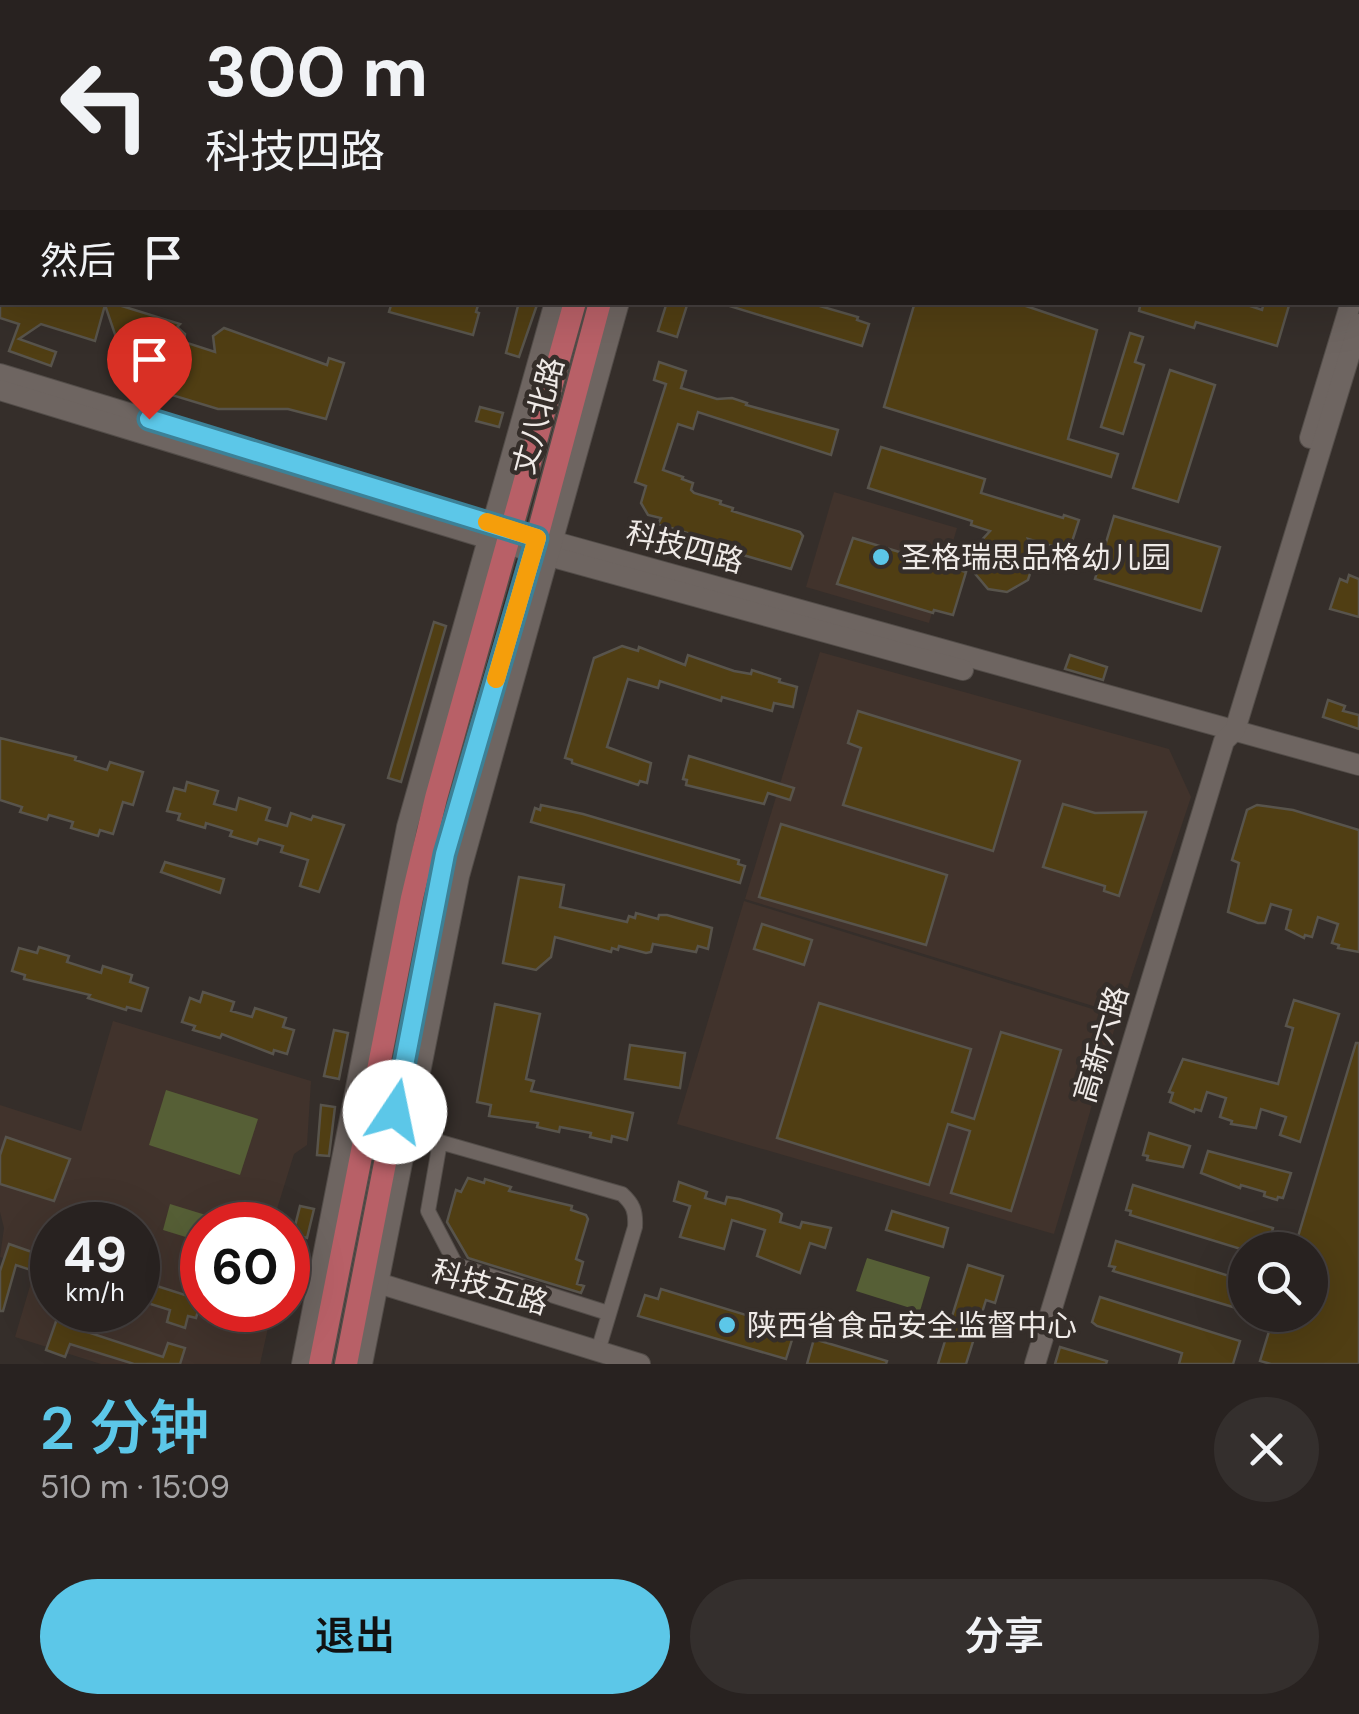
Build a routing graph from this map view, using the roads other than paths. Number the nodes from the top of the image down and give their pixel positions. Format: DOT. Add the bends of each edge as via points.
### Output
graph roads {
  1 [pos="554,305"];
  2 [pos="574,305"];
  3 [pos="599,305"];
  4 [pos="617,305"];
  5 [pos="1350,305"];
  6 [pos="1359,324"];
  7 [pos="0,374"];
  8 [pos="0,390"];
  9 [pos="499,534"];
  10 [pos="542,546"];
  11 [pos="1227,733"];
  12 [pos="1359,765"];
  13 [pos="1359,778"];
  14 [pos="330,1269"];
  15 [pos="371,1281"];
  16 [pos="608,1312"];
  17 [pos="598,1352"];
  18 [pos="302,1364"];
  19 [pos="320,1364"];
  20 [pos="346,1364"];
  21 [pos="362,1364"];
  22 [pos="640,1364"];
  23 [pos="1034,1364"];
  1 -- 9 [label="street"];
  2 -- 9 [label="main road, 丈八北路"];
  3 -- 10 [label="main road, 丈八北路"];
  4 -- 10 [label="street"];
  5 -- 11 [label="street, 高新六路"];
  6 -- 11 [label="street, 高新六路"];
  7 -- 9 [label="street, 科技四路"];
  8 -- 9 [label="street, 科技四路"];
  9 -- 10 [label="street, 科技四路"];
  9 -- 14 [label="main road, 丈八北路"];
  10 -- 11 [label="street, 科技四路"];
  10 -- 15 [label="main road, 丈八北路" via="445,854"];
  11 -- 12 [label="street, 科技四路"];
  11 -- 13 [label="street, 科技四路"];
  11 -- 23 [label="street, 高新六路"];
  14 -- 15 [label="street, 科技五路"];
  14 -- 18 [label="street"];
  14 -- 19 [label="main road, 丈八北路"];
  15 -- 17 [label="street, 科技五路"];
  15 -- 20 [label="main road, 丈八北路"];
  15 -- 21 [label="street"];
  16 -- 16 [label="street" via="635,1226 632,1202 440,1142 428,1210 456,1264"];
  16 -- 17 [label="street"];
  17 -- 22 [label="street, 科技五路"];
}
